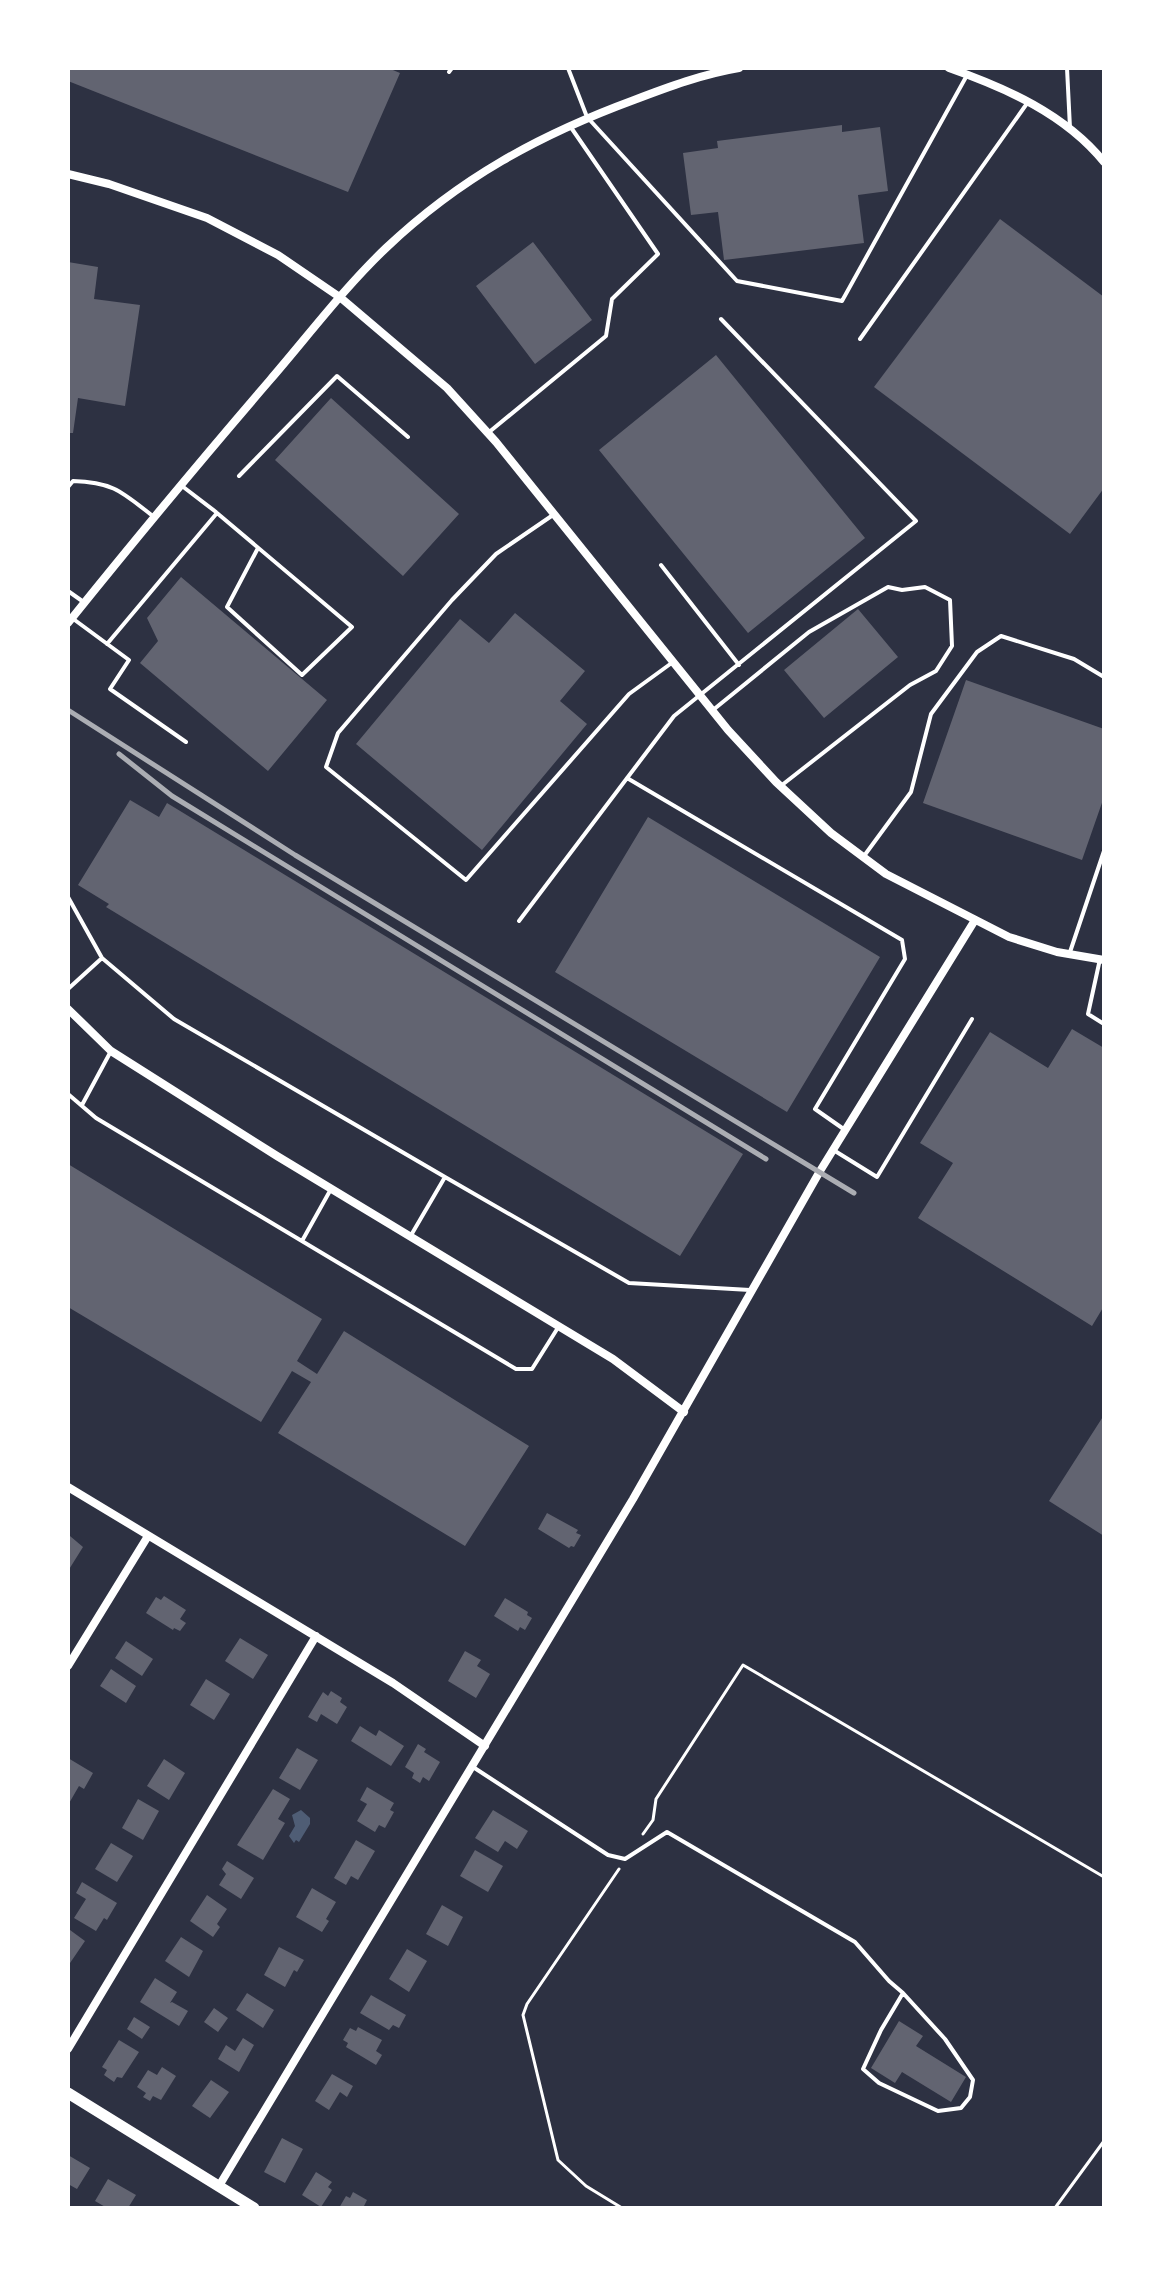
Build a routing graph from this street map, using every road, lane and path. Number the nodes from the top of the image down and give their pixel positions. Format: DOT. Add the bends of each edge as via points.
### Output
graph roads {
  1 [pos="568,68"];
  2 [pos="739,68"];
  3 [pos="949,68"];
  4 [pos="1067,68"];
  5 [pos="968,75"];
  6 [pos="1028,102"];
  7 [pos="587,117"];
  8 [pos="569,126"];
  9 [pos="1070,131"];
  10 [pos="1104,162"];
  11 [pos="68,174"];
  12 [pos="341,298"];
  13 [pos="721,319"];
  14 [pos="860,339"];
  15 [pos="488,433"];
  16 [pos="408,437"];
  17 [pos="239,476"];
  18 [pos="180,485"];
  19 [pos="68,487"];
  20 [pos="217,513"];
  21 [pos="554,514"];
  22 [pos="154,517"];
  23 [pos="258,548"];
  24 [pos="661,565"];
  25 [pos="68,591"];
  26 [pos="85,603"];
  27 [pos="70,621"];
  28 [pos="107,644"];
  29 [pos="673,662"];
  30 [pos="739,665"];
  31 [pos="1104,677"];
  32 [pos="701,696"];
  33 [pos="712,711"];
  34 [pos="186,742"];
  35 [pos="627,778"];
  36 [pos="780,786"];
  37 [pos="1104,851"];
  38 [pos="863,857"];
  39 [pos="68,897"];
  40 [pos="975,920"];
  41 [pos="519,921"];
  42 [pos="1069,954"];
  43 [pos="102,958"];
  44 [pos="1102,960"];
  45 [pos="68,989"];
  46 [pos="68,1009"];
  47 [pos="972,1019"];
  48 [pos="1104,1024"];
  49 [pos="111,1051"];
  50 [pos="68,1094"];
  51 [pos="82,1106"];
  52 [pos="846,1130"];
  53 [pos="834,1150"];
  54 [pos="445,1177"];
  55 [pos="331,1189"];
  56 [pos="410,1237"];
  57 [pos="302,1241"];
  58 [pos="753,1290"];
  59 [pos="559,1326"];
  60 [pos="684,1412"];
  61 [pos="68,1487"];
  62 [pos="148,1536"];
  63 [pos="316,1636"];
  64 [pos="68,1666"];
  65 [pos="485,1746"];
  66 [pos="473,1767"];
  67 [pos="903,1993"];
  68 [pos="68,2049"];
  69 [pos="68,2093"];
  70 [pos="1104,2141"];
  71 [pos="219,2186"];
  72 [pos="254,2208"];
  73 [pos="1055,2208"];
  1 -- 7 [label="lane"];
  2 -- 7 [label="street" via="676,84"];
  3 -- 5 [label="street"];
  4 -- 9 [label="lane"];
  5 -- 6 [label="street"];
  5 -- 7 [label="lane" via="842,301 737,281"];
  6 -- 9 [label="street"];
  6 -- 14 [label="lane"];
  7 -- 8 [label="street"];
  8 -- 12 [label="street" via="506,156 458,189 386,248"];
  8 -- 15 [label="lane" via="658,254 612,299 606,336"];
  9 -- 10 [label="street"];
  11 -- 12 [label="street" via="207,218 278,255"];
  12 -- 15 [label="street" via="440,380"];
  12 -- 18 [label="street"];
  13 -- 30 [label="lane" via="916,521"];
  15 -- 21 [label="street"];
  16 -- 17 [label="lane" via="337,376"];
  18 -- 20 [label="lane"];
  18 -- 22 [label="street"];
  19 -- 22 [label="lane" via="73,481 95,481 117,488"];
  20 -- 23 [label="lane"];
  20 -- 28 [label="lane"];
  21 -- 29 [label="street"];
  21 -- 29 [label="lane" via="496,554 452,600 338,733 326,767 466,880 629,694"];
  22 -- 26 [label="street"];
  23 -- 23 [label="lane" via="352,627 302,675 227,607"];
  24 -- 30 [label="lane"];
  25 -- 26 [label="lane"];
  26 -- 27 [label="street"];
  27 -- 28 [label="lane"];
  28 -- 34 [label="lane" via="129,660 110,689"];
  29 -- 32 [label="street"];
  30 -- 32 [label="lane"];
  31 -- 38 [label="lane" via="1074,659 1001,636 977,652 931,714 911,792"];
  32 -- 33 [label="street"];
  32 -- 35 [label="lane" via="674,716"];
  33 -- 36 [label="street"];
  33 -- 36 [label="lane" via="809,632 888,587 925,587 950,600 952,646 936,671 910,685"];
  35 -- 41 [label="lane"];
  35 -- 52 [label="lane" via="902,940 905,959 815,1109"];
  36 -- 38 [label="street"];
  37 -- 42 [label="lane"];
  38 -- 40 [label="street"];
  39 -- 43 [label="lane"];
  40 -- 42 [label="street" via="1009,937"];
  40 -- 52 [label="street"];
  42 -- 44 [label="street"];
  43 -- 45 [label="lane"];
  43 -- 54 [label="lane" via="174,1019"];
  44 -- 48 [label="lane" via="1088,1014"];
  46 -- 49 [label="street"];
  47 -- 53 [label="lane" via="877,1177"];
  49 -- 51 [label="lane"];
  49 -- 55 [label="street"];
  50 -- 51 [label="lane"];
  51 -- 57 [label="lane"];
  52 -- 53 [label="street"];
  53 -- 58 [label="street"];
  54 -- 56 [label="lane"];
  54 -- 58 [label="lane" via="629,1283"];
  55 -- 56 [label="street"];
  55 -- 57 [label="lane"];
  56 -- 59 [label="street"];
  57 -- 59 [label="lane" via="516,1369 532,1369"];
  58 -- 60 [label="street"];
  59 -- 60 [label="street"];
  60 -- 65 [label="street"];
  61 -- 62 [label="street"];
  62 -- 63 [label="street"];
  62 -- 64 [label="street"];
  63 -- 65 [label="street"];
  63 -- 68 [label="street"];
  65 -- 66 [label="street"];
  66 -- 67 [label="lane" via="608,1855 625,1859 667,1832 855,1942"];
  66 -- 71 [label="street"];
  67 -- 67 [label="lane" via="863,2069 879,2083 938,2111 961,2108 973,2080"];
  69 -- 71 [label="main road"];
  70 -- 73 [label="path"];
  71 -- 72 [label="main road"];
}
